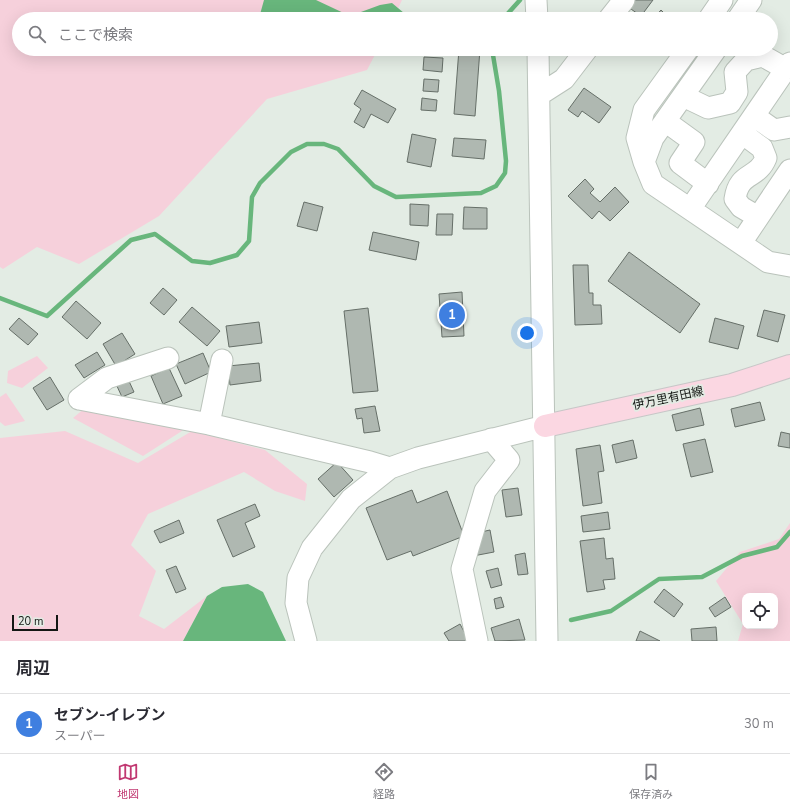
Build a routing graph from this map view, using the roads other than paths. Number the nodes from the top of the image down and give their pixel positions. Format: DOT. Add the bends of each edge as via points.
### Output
graph roads {
  1 [pos="536,0"];
  2 [pos="624,0"];
  3 [pos="722,0"];
  4 [pos="751,0"];
  5 [pos="537,12"];
  6 [pos="615,12"];
  7 [pos="714,12"];
  8 [pos="743,12"];
  9 [pos="538,56"];
  10 [pos="581,56"];
  11 [pos="683,56"];
  12 [pos="711,56"];
  13 [pos="788,66"];
  14 [pos="539,95"];
  15 [pos="683,96"];
  16 [pos="665,121"];
  17 [pos="748,124"];
  18 [pos="790,127"];
  19 [pos="644,162"];
  20 [pos="790,170"];
  21 [pos="708,184"];
  22 [pos="690,209"];
  23 [pos="758,217"];
  24 [pos="741,243"];
  25 [pos="790,266"];
  26 [pos="168,358"];
  27 [pos="222,360"];
  28 [pos="790,366"];
  29 [pos="209,424"];
  30 [pos="545,426"];
  31 [pos="492,439"];
  32 [pos="390,468"];
  33 [pos="306,641"];
  34 [pos="477,641"];
  35 [pos="547,641"];
  1 -- 5 [label="street"];
  2 -- 6 [label="street"];
  3 -- 7 [label="street"];
  4 -- 8 [label="street"];
  9 -- 14 [label="street"];
  10 -- 14 [label="street" via="564,79"];
  11 -- 19 [label="street" via="644,110 637,138"];
  12 -- 15 [label="street"];
  13 -- 15 [label="street" via="763,56 746,60 736,72 737,92 730,103 708,108"];
  13 -- 17 [label="street"];
  14 -- 30 [label="street"];
  15 -- 16 [label="street"];
  16 -- 19 [label="street" via="653,138"];
  16 -- 21 [label="street" via="694,142 680,163"];
  17 -- 18 [label="street" via="774,130"];
  17 -- 21 [label="street"];
  17 -- 23 [label="street" via="766,158 762,167 742,180 736,188 735,199 741,207"];
  19 -- 22 [label="street" via="654,184"];
  20 -- 23 [label="street"];
  21 -- 22 [label="street"];
  22 -- 24 [label="street"];
  23 -- 24 [label="street"];
  24 -- 25 [label="street" via="768,262"];
  26 -- 29 [label="street" via="107,378 79,399"];
  27 -- 29 [label="street"];
  28 -- 30 [label="main road, 伊万里有田線" via="732,384"];
  29 -- 32 [label="street"];
  30 -- 31 [label="street"];
  30 -- 35 [label="street"];
  31 -- 32 [label="street"];
  31 -- 34 [label="street" via="509,460 485,492 462,569"];
  32 -- 33 [label="street" via="351,498 312,548 298,578 296,604"];
}
